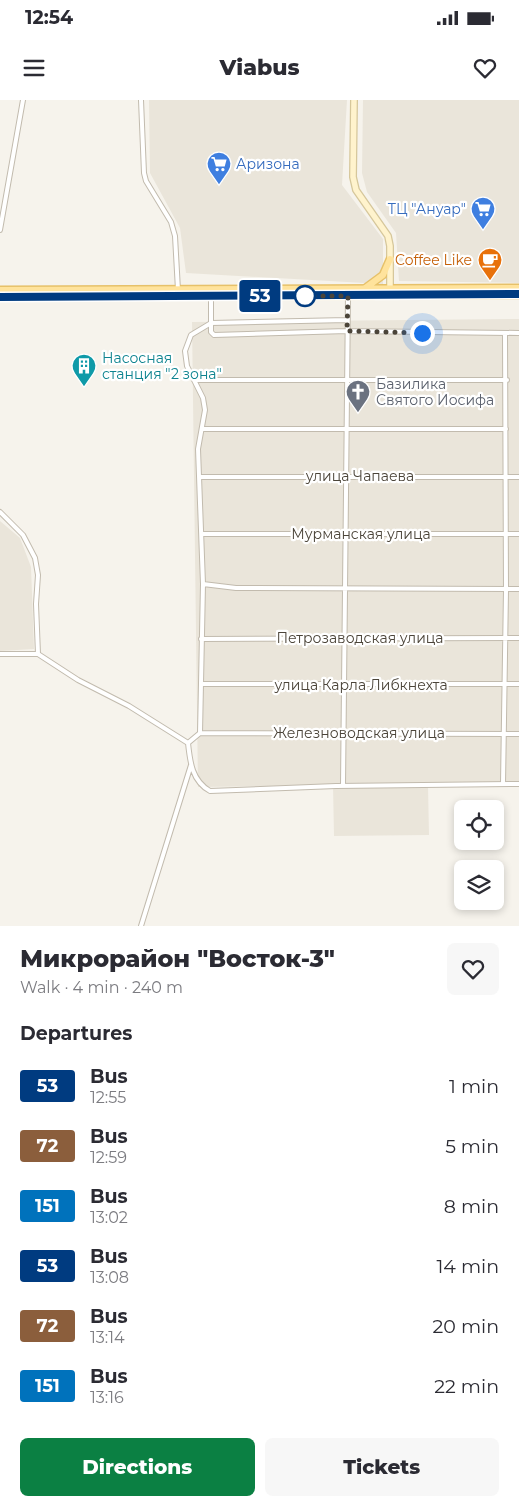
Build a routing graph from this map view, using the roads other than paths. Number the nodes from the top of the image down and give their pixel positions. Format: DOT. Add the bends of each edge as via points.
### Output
graph roads {
  1 [pos="23,100"];
  2 [pos="141,100"];
  3 [pos="354,100"];
  4 [pos="0,230"];
  5 [pos="390,258"];
  6 [pos="519,288"];
  7 [pos="364,289"];
  8 [pos="0,290"];
  9 [pos="390,292"];
  10 [pos="179,294"];
  11 [pos="519,294"];
  12 [pos="348,296"];
  13 [pos="0,297"];
  14 [pos="211,297"];
  15 [pos="347,320"];
  16 [pos="211,323"];
  17 [pos="347,331"];
  18 [pos="505,333"];
  19 [pos="519,333"];
  20 [pos="194,380"];
  21 [pos="346,380"];
  22 [pos="507,380"];
  23 [pos="346,428"];
  24 [pos="203,429"];
  25 [pos="506,429"];
  26 [pos="345,476"];
  27 [pos="506,476"];
  28 [pos="200,477"];
  29 [pos="519,477"];
  30 [pos="0,512"];
  31 [pos="202,534"];
  32 [pos="344,534"];
  33 [pos="505,534"];
  34 [pos="519,534"];
  35 [pos="203,584"];
  36 [pos="343,589"];
  37 [pos="506,590"];
  38 [pos="519,590"];
  39 [pos="343,637"];
  40 [pos="504,638"];
  41 [pos="519,638"];
  42 [pos="201,639"];
  43 [pos="0,654"];
  44 [pos="38,654"];
  45 [pos="202,684"];
  46 [pos="504,684"];
  47 [pos="519,684"];
  48 [pos="343,685"];
  49 [pos="342,732"];
  50 [pos="200,733"];
  51 [pos="503,734"];
  52 [pos="519,734"];
  53 [pos="188,743"];
  54 [pos="190,765"];
  55 [pos="503,784"];
  56 [pos="519,784"];
  57 [pos="343,786"];
  58 [pos="141,926"];
  1 -- 4 [label="street"];
  2 -- 10 [label="street" via="144,173 171,222"];
  3 -- 5 [label="street" via="353,176 356,190 388,236"];
  5 -- 7 [label="main road" via="383,275"];
  5 -- 9 [label="street"];
  6 -- 9 [label="main road"];
  7 -- 9 [label="main road"];
  7 -- 10 [label="main road"];
  8 -- 10 [label="main road"];
  9 -- 11 [label="main road"];
  9 -- 12 [label="main road"];
  10 -- 13 [label="main road"];
  10 -- 14 [label="main road"];
  12 -- 14 [label="main road"];
  12 -- 15 [label="street"];
  14 -- 16 [label="street"];
  15 -- 16 [label="street"];
  15 -- 17 [label="street"];
  16 -- 17 [label="street" via="214,335"];
  16 -- 20 [label="street" via="192,335 185,350 187,366"];
  17 -- 18 [label="street"];
  17 -- 21 [label="street"];
  18 -- 19 [label="street"];
  18 -- 22 [label="street"];
  20 -- 21 [label="street"];
  20 -- 24 [label="street" via="203,398"];
  21 -- 22 [label="street"];
  21 -- 23 [label="street"];
  22 -- 25 [label="street"];
  23 -- 24 [label="street"];
  23 -- 25 [label="street"];
  23 -- 26 [label="street"];
  24 -- 28 [label="street" via="198,449"];
  25 -- 27 [label="street"];
  26 -- 27 [label="street, улица Чапаева"];
  26 -- 28 [label="street, улица Чапаева"];
  26 -- 32 [label="street"];
  27 -- 29 [label="street, улица Чапаева"];
  27 -- 33 [label="street"];
  28 -- 31 [label="street"];
  30 -- 44 [label="street" via="23,534 35,558"];
  31 -- 32 [label="street, Мурманская улица"];
  31 -- 35 [label="street"];
  32 -- 33 [label="street, Мурманская улица"];
  32 -- 36 [label="street"];
  33 -- 34 [label="street, Мурманская улица"];
  33 -- 37 [label="street"];
  35 -- 36 [label="street" via="236,588"];
  35 -- 42 [label="street"];
  36 -- 37 [label="street"];
  36 -- 39 [label="street"];
  37 -- 38 [label="street"];
  37 -- 40 [label="street"];
  39 -- 40 [label="street, Петрозаводская улица"];
  39 -- 42 [label="street, Петрозаводская улица"];
  39 -- 48 [label="street"];
  40 -- 41 [label="street, Петрозаводская улица"];
  40 -- 46 [label="street"];
  42 -- 45 [label="street"];
  43 -- 44 [label="street"];
  44 -- 53 [label="street"];
  45 -- 48 [label="street, улица Карла Либкнехта"];
  45 -- 50 [label="street"];
  46 -- 47 [label="street, улица Карла Либкнехта"];
  46 -- 48 [label="street, улица Карла Либкнехта"];
  46 -- 51 [label="street"];
  48 -- 49 [label="street"];
  49 -- 50 [label="street, Железноводская улица"];
  49 -- 51 [label="street, Железноводская улица"];
  49 -- 57 [label="street"];
  50 -- 53 [label="street"];
  51 -- 52 [label="street, Железноводская улица"];
  51 -- 55 [label="street"];
  53 -- 54 [label="street"];
  54 -- 57 [label="street" via="200,785 210,791"];
  54 -- 58 [label="street"];
  55 -- 56 [label="street"];
  55 -- 57 [label="street"];
}
